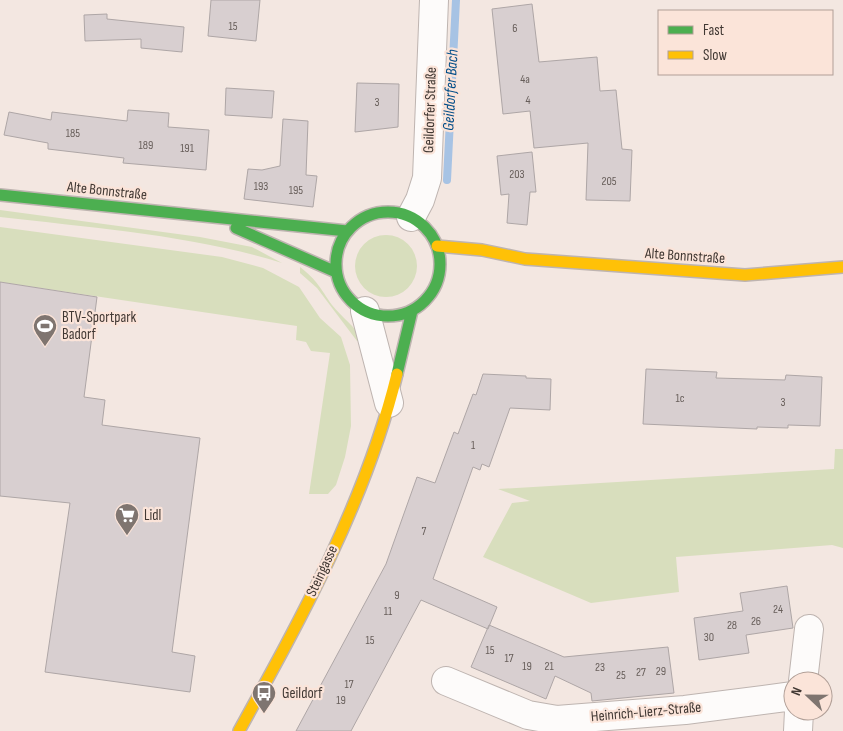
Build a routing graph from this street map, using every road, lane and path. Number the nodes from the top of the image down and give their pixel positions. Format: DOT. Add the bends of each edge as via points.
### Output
graph roads {
  1 [pos="434,0"];
  2 [pos="0,195"];
  3 [pos="411,217"];
  4 [pos="211,218"];
  5 [pos="347,230"];
  6 [pos="437,246"];
  7 [pos="525,258"];
  8 [pos="481,263"];
  9 [pos="843,267"];
  10 [pos="336,272"];
  11 [pos="453,272"];
  12 [pos="438,280"];
  13 [pos="412,310"];
  14 [pos="365,311"];
  15 [pos="389,403"];
  16 [pos="809,629"];
  17 [pos="804,671"];
  18 [pos="446,681"];
  19 [pos="783,698"];
  20 [pos="686,721"];
  21 [pos="239,731"];
  1 -- 3 [label="street, Geildorfer Straße" via="427,178"];
  2 -- 4 [label="main road, Alte Bonnstraße"];
  3 -- 5 [label="main road" via="394,212 376,212"];
  3 -- 6 [label="main road" via="427,229"];
  4 -- 5 [label="main road, Alte Bonnstraße"];
  4 -- 10 [label="main road, Alte Bonnstraße"];
  5 -- 10 [label="main road" via="337,250"];
  6 -- 7 [label="main road, Alte Bonnstraße"];
  6 -- 12 [label="main road"];
  7 -- 8 [label="main road, Alte Bonnstraße"];
  7 -- 9 [label="main road, Alte Bonnstraße" via="745,275"];
  10 -- 14 [label="main road" via="341,288"];
  11 -- 12 [label="main road"];
  12 -- 13 [label="main road" via="428,298"];
  13 -- 14 [label="main road" via="396,316"];
  13 -- 15 [label="main road, Steingasse"];
  14 -- 15 [label="street"];
  15 -- 21 [label="main road, Steingasse" via="344,524 297,624"];
  16 -- 17 [label="street"];
  18 -- 20 [label="street, Heinrich-Lierz-Straße" via="528,715 557,720"];
  19 -- 20 [label="street, Heinrich-Lierz-Straße"];
}
